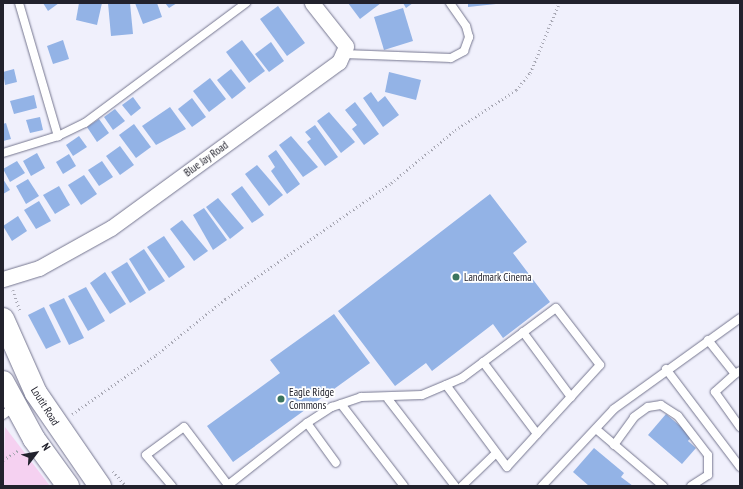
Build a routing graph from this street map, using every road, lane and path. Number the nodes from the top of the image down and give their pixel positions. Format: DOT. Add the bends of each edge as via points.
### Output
graph roads {
  1 [pos="19,3"];
  2 [pos="246,3"];
  3 [pos="312,3"];
  4 [pos="450,3"];
  5 [pos="559,3"];
  6 [pos="344,54"];
  7 [pos="58,136"];
  8 [pos="3,153"];
  9 [pos="3,279"];
  10 [pos="15,296"];
  11 [pos="13,318"];
  12 [pos="740,318"];
  13 [pos="523,332"];
  14 [pos="708,340"];
  15 [pos="483,362"];
  16 [pos="666,369"];
  17 [pos="737,372"];
  18 [pos="3,382"];
  19 [pos="446,385"];
  20 [pos="571,397"];
  21 [pos="388,399"];
  22 [pos="341,404"];
  23 [pos="68,408"];
  24 [pos="9,411"];
  25 [pos="72,414"];
  26 [pos="76,420"];
  27 [pos="307,423"];
  28 [pos="740,427"];
  29 [pos="596,429"];
  30 [pos="537,434"];
  31 [pos="614,445"];
  32 [pos="19,450"];
  33 [pos="496,452"];
  34 [pos="3,460"];
  35 [pos="336,463"];
  36 [pos="108,465"];
  37 [pos="740,465"];
  38 [pos="228,485"];
  39 [pos="68,486"];
  40 [pos="100,486"];
  41 [pos="126,486"];
  42 [pos="172,486"];
  43 [pos="404,486"];
  44 [pos="455,486"];
  45 [pos="462,486"];
  46 [pos="543,486"];
  47 [pos="663,486"];
  48 [pos="691,486"];
  1 -- 7 [label="lane"];
  2 -- 7 [label="lane" via="84,122"];
  3 -- 6 [label="street" via="346,46"];
  4 -- 6 [label="lane" via="466,26 469,37 464,51 451,58"];
  5 -- 25 [label="path" via="530,73 516,90 455,130 391,183 225,298 151,358"];
  6 -- 9 [label="street, Blue Jay Road" via="340,62 111,228 38,268"];
  7 -- 8 [label="lane"];
  10 -- 11 [label="path"];
  11 -- 40 [label="street, Loutit Road" via="36,393"];
  12 -- 14 [label="lane"];
  13 -- 15 [label="lane"];
  13 -- 20 [label="lane"];
  13 -- 20 [label="lane" via="556,308 600,365"];
  14 -- 16 [label="lane"];
  14 -- 17 [label="lane"];
  15 -- 19 [label="lane"];
  15 -- 30 [label="lane"];
  16 -- 29 [label="lane" via="614,410"];
  16 -- 37 [label="lane"];
  17 -- 28 [label="lane" via="714,392"];
  18 -- 24 [label="street"];
  19 -- 21 [label="lane" via="422,395"];
  19 -- 33 [label="lane"];
  20 -- 30 [label="lane"];
  21 -- 22 [label="lane" via="361,397"];
  21 -- 44 [label="lane"];
  22 -- 27 [label="lane"];
  22 -- 43 [label="lane"];
  23 -- 25 [label="path"];
  24 -- 39 [label="street"];
  25 -- 26 [label="path"];
  27 -- 35 [label="lane"];
  27 -- 38 [label="lane"];
  29 -- 31 [label="lane"];
  29 -- 46 [label="lane"];
  30 -- 33 [label="lane" via="507,467"];
  31 -- 47 [label="lane"];
  31 -- 48 [label="lane" via="634,417 648,406 661,405 678,416 708,455 708,475"];
  32 -- 34 [label="path"];
  33 -- 45 [label="lane"];
  36 -- 41 [label="path"];
  38 -- 42 [label="lane" via="184,427 146,454"];
}
